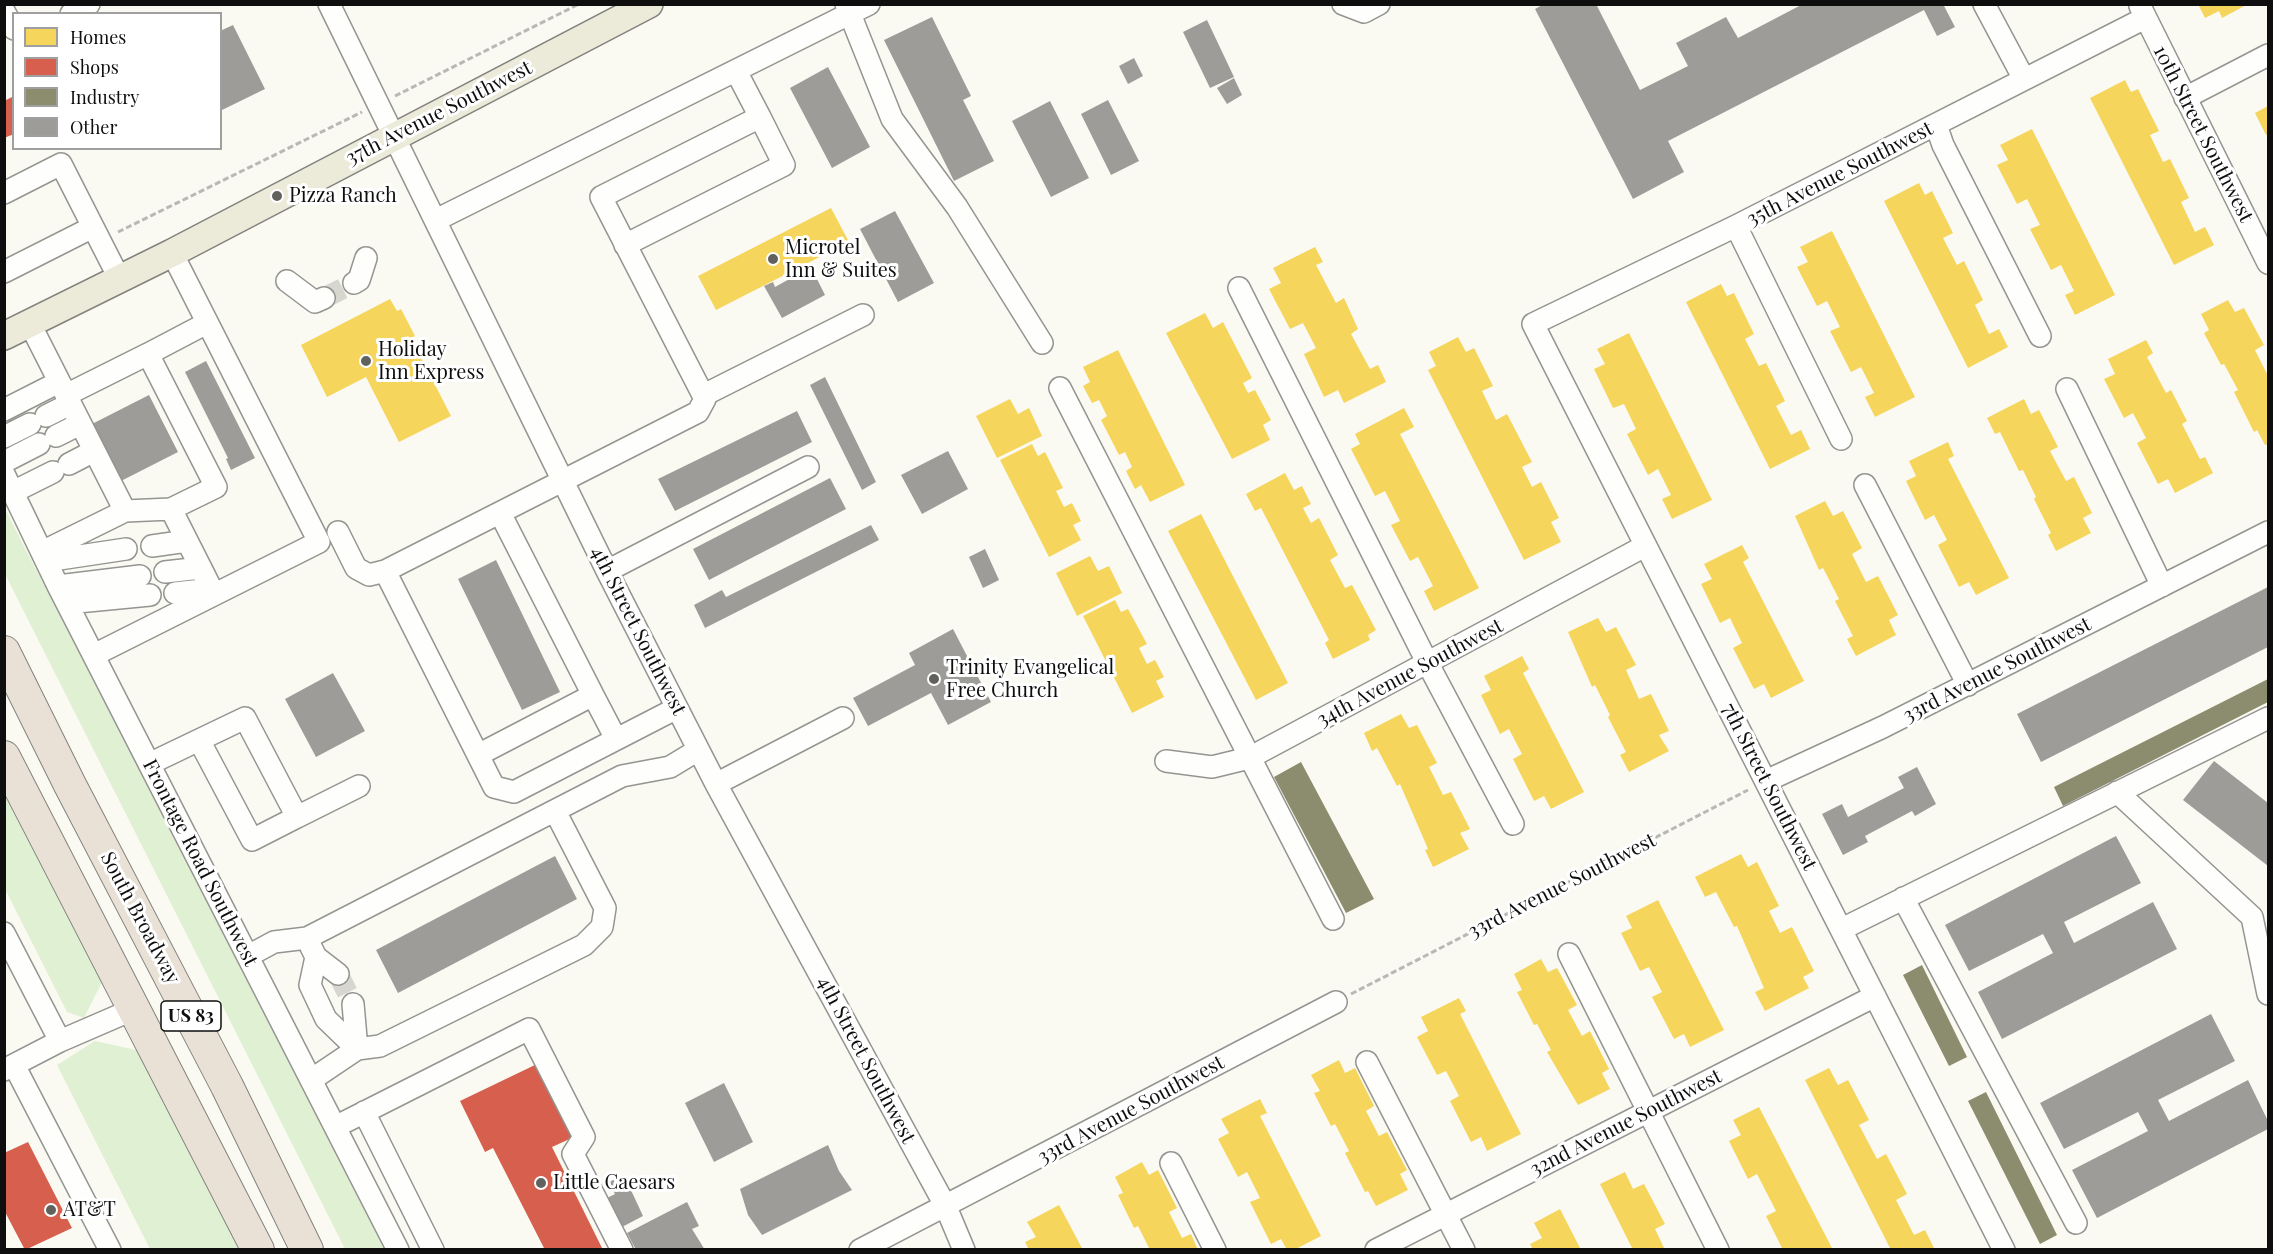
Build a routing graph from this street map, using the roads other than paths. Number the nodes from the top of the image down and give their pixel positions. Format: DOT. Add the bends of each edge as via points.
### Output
graph roads {
  1 [pos="89,4"];
  2 [pos="329,4"];
  3 [pos="649,4"];
  4 [pos="1343,4"];
  5 [pos="1379,4"];
  6 [pos="1984,4"];
  7 [pos="855,8"];
  8 [pos="4,11"];
  9 [pos="2142,11"];
  10 [pos="75,12"];
  11 [pos="12,25"];
  12 [pos="2268,55"];
  13 [pos="736,71"];
  14 [pos="2024,79"];
  15 [pos="2185,98"];
  16 [pos="760,117"];
  17 [pos="1936,125"];
  18 [pos="394,135"];
  19 [pos="4,193"];
  20 [pos="436,220"];
  21 [pos="1736,226"];
  22 [pos="93,227"];
  23 [pos="625,245"];
  24 [pos="172,252"];
  25 [pos="366,258"];
  26 [pos="2268,263"];
  27 [pos="4,272"];
  28 [pos="119,278"];
  29 [pos="287,281"];
  30 [pos="354,283"];
  31 [pos="1239,288"];
  32 [pos="324,298"];
  33 [pos="863,315"];
  34 [pos="28,322"];
  35 [pos="207,323"];
  36 [pos="1533,324"];
  37 [pos="4,336"];
  38 [pos="2040,336"];
  39 [pos="1042,343"];
  40 [pos="148,354"];
  41 [pos="1060,388"];
  42 [pos="2067,389"];
  43 [pos="65,394"];
  44 [pos="704,395"];
  45 [pos="4,410"];
  46 [pos="80,424"];
  47 [pos="4,437"];
  48 [pos="1841,439"];
  49 [pos="94,451"];
  50 [pos="4,462"];
  51 [pos="808,466"];
  52 [pos="561,482"];
  53 [pos="9,483"];
  54 [pos="1865,485"];
  55 [pos="171,509"];
  56 [pos="125,511"];
  57 [pos="500,513"];
  58 [pos="338,532"];
  59 [pos="2268,532"];
  60 [pos="188,541"];
  61 [pos="152,546"];
  62 [pos="1644,546"];
  63 [pos="126,549"];
  64 [pos="44,557"];
  65 [pos="201,568"];
  66 [pos="385,571"];
  67 [pos="607,571"];
  68 [pos="165,572"];
  69 [pos="140,576"];
  70 [pos="2162,586"];
  71 [pos="213,592"];
  72 [pos="175,593"];
  73 [pos="63,595"];
  74 [pos="150,595"];
  75 [pos="4,652"];
  76 [pos="94,655"];
  77 [pos="1428,664"];
  78 [pos="1968,685"];
  79 [pos="593,696"];
  80 [pos="677,708"];
  81 [pos="843,718"];
  82 [pos="2268,718"];
  83 [pos="616,739"];
  84 [pos="199,740"];
  85 [pos="698,750"];
  86 [pos="478,755"];
  87 [pos="4,757"];
  88 [pos="1249,758"];
  89 [pos="1166,761"];
  90 [pos="149,764"];
  91 [pos="1766,781"];
  92 [pos="716,784"];
  93 [pos="358,786"];
  94 [pos="2117,792"];
  95 [pos="555,811"];
  96 [pos="297,817"];
  97 [pos="1513,824"];
  98 [pos="1903,898"];
  99 [pos="1333,919"];
  100 [pos="1842,929"];
  101 [pos="4,933"];
  102 [pos="306,938"];
  103 [pos="1569,954"];
  104 [pos="248,956"];
  105 [pos="316,957"];
  106 [pos="338,974"];
  107 [pos="2268,994"];
  108 [pos="1875,996"];
  109 [pos="1336,1002"];
  110 [pos="353,1004"];
  111 [pos="134,1008"];
  112 [pos="60,1041"];
  113 [pos="357,1049"];
  114 [pos="1367,1062"];
  115 [pos="9,1068"];
  116 [pos="310,1080"];
  117 [pos="1648,1111"];
  118 [pos="364,1112"];
  119 [pos="335,1126"];
  120 [pos="1171,1163"];
  121 [pos="583,1174"];
  122 [pos="228,1190"];
  123 [pos="946,1207"];
  124 [pos="1446,1214"];
  125 [pos="2076,1222"];
  126 [pos="110,1250"];
  127 [pos="258,1250"];
  128 [pos="272,1250"];
  129 [pos="297,1250"];
  130 [pos="307,1250"];
  131 [pos="398,1250"];
  132 [pos="432,1250"];
  133 [pos="611,1250"];
  134 [pos="622,1250"];
  135 [pos="860,1250"];
  136 [pos="963,1250"];
  137 [pos="1215,1250"];
  138 [pos="1376,1250"];
  139 [pos="1464,1250"];
  140 [pos="1719,1250"];
  141 [pos="2004,1250"];
  1 -- 10 [label="street"];
  2 -- 18 [label="street, 4th Street Southwest"];
  3 -- 18 [label="main road, 37th Avenue Southwest"];
  4 -- 5 [label="street" via="1364,12"];
  6 -- 14 [label="street"];
  7 -- 13 [label="street"];
  7 -- 39 [label="street" via="892,119 957,207"];
  8 -- 11 [label="street"];
  9 -- 14 [label="street, 35th Avenue Southwest"];
  9 -- 15 [label="street, 10th Street Southwest"];
  12 -- 15 [label="street"];
  13 -- 16 [label="street"];
  13 -- 20 [label="street"];
  14 -- 17 [label="street, 35th Avenue Southwest"];
  15 -- 26 [label="street, 10th Street Southwest"];
  16 -- 23 [label="street" via="601,197"];
  16 -- 23 [label="street" via="784,165"];
  17 -- 21 [label="street, 35th Avenue Southwest"];
  17 -- 38 [label="street"];
  18 -- 20 [label="street, 4th Street Southwest"];
  18 -- 24 [label="main road, 37th Avenue Southwest"];
  19 -- 22 [label="street" via="61,164"];
  20 -- 52 [label="street, 4th Street Southwest"];
  21 -- 36 [label="street, 35th Avenue Southwest"];
  21 -- 48 [label="street"];
  22 -- 27 [label="street"];
  22 -- 28 [label="street"];
  23 -- 44 [label="street"];
  24 -- 28 [label="main road, 37th Avenue Southwest"];
  24 -- 35 [label="street"];
  25 -- 30 [label="street" via="359,280"];
  28 -- 34 [label="main road, 37th Avenue Southwest"];
  29 -- 32 [label="street" via="315,302"];
  31 -- 77 [label="street"];
  33 -- 44 [label="street"];
  34 -- 37 [label="main road, 37th Avenue Southwest"];
  34 -- 43 [label="street"];
  35 -- 40 [label="street"];
  35 -- 71 [label="street" via="319,542"];
  36 -- 62 [label="street, 7th Street Southwest"];
  40 -- 43 [label="street"];
  40 -- 55 [label="street" via="216,487"];
  41 -- 88 [label="street"];
  42 -- 70 [label="street"];
  43 -- 45 [label="street"];
  43 -- 46 [label="street"];
  43 -- 47 [label="street" via="38,420"];
  44 -- 52 [label="street" via="698,412"];
  46 -- 49 [label="street"];
  46 -- 50 [label="street"];
  49 -- 53 [label="street" via="61,468"];
  49 -- 56 [label="street"];
  51 -- 67 [label="street"];
  52 -- 57 [label="street"];
  52 -- 67 [label="street, 4th Street Southwest"];
  53 -- 64 [label="street, Frontage Road Southwest"];
  54 -- 78 [label="street"];
  55 -- 56 [label="street"];
  55 -- 60 [label="street"];
  56 -- 64 [label="street"];
  57 -- 66 [label="street"];
  57 -- 79 [label="street"];
  58 -- 66 [label="street" via="356,568 369,575"];
  59 -- 70 [label="street, 33rd Avenue Southwest"];
  60 -- 61 [label="street"];
  60 -- 65 [label="street"];
  62 -- 77 [label="street, 34th Avenue Southwest"];
  62 -- 91 [label="street, 7th Street Southwest"];
  63 -- 64 [label="street"];
  64 -- 73 [label="street, Frontage Road Southwest"];
  65 -- 68 [label="street"];
  65 -- 71 [label="street"];
  66 -- 86 [label="street"];
  67 -- 80 [label="street, 4th Street Southwest"];
  69 -- 73 [label="street"];
  70 -- 78 [label="street, 33rd Avenue Southwest"];
  71 -- 72 [label="street"];
  71 -- 76 [label="street"];
  73 -- 74 [label="street"];
  73 -- 76 [label="street, Frontage Road Southwest"];
  75 -- 130 [label="highway, South Broadway / US 83"];
  76 -- 90 [label="street, Frontage Road Southwest"];
  77 -- 88 [label="street, 34th Avenue Southwest"];
  77 -- 97 [label="street"];
  78 -- 91 [label="street, 33rd Avenue Southwest"];
  79 -- 83 [label="street"];
  79 -- 86 [label="street"];
  80 -- 83 [label="street"];
  80 -- 85 [label="street, 4th Street Southwest"];
  81 -- 92 [label="street"];
  82 -- 94 [label="street"];
  83 -- 86 [label="street" via="514,792 494,787"];
  84 -- 90 [label="street"];
  84 -- 96 [label="street" via="252,840"];
  84 -- 96 [label="street" via="245,717"];
  85 -- 92 [label="street, 4th Street Southwest"];
  85 -- 95 [label="street" via="670,767 622,776"];
  87 -- 111 [label="highway, US 83"];
  88 -- 89 [label="street, 34th Avenue Southwest" via="1212,767"];
  88 -- 99 [label="street"];
  90 -- 104 [label="street, Frontage Road Southwest"];
  91 -- 100 [label="street, 7th Street Southwest"];
  92 -- 123 [label="street, 4th Street Southwest"];
  93 -- 96 [label="street"];
  94 -- 98 [label="street"];
  94 -- 107 [label="street" via="2252,917"];
  95 -- 102 [label="street"];
  95 -- 113 [label="street" via="605,908 602,927 584,945 391,1041"];
  98 -- 100 [label="street"];
  98 -- 125 [label="street"];
  100 -- 108 [label="street, 7th Street Southwest"];
  101 -- 112 [label="street"];
  102 -- 104 [label="street" via="274,942"];
  102 -- 105 [label="street"];
  103 -- 117 [label="street"];
  104 -- 116 [label="street, Frontage Road Southwest"];
  105 -- 106 [label="street"];
  105 -- 113 [label="street" via="310,985 326,1019"];
  108 -- 117 [label="street, 32nd Avenue Southwest"];
  108 -- 141 [label="street, 7th Street Southwest"];
  109 -- 123 [label="street, 33rd Avenue Southwest"];
  110 -- 113 [label="street"];
  111 -- 112 [label="street"];
  111 -- 122 [label="highway, US 83"];
  111 -- 129 [label="highway" via="156,1001 171,1016 258,1192"];
  112 -- 115 [label="street"];
  113 -- 116 [label="street"];
  114 -- 124 [label="street"];
  115 -- 126 [label="street"];
  116 -- 119 [label="street, Frontage Road Southwest"];
  117 -- 124 [label="street, 32nd Avenue Southwest"];
  117 -- 140 [label="street"];
  118 -- 119 [label="street"];
  118 -- 121 [label="street" via="529,1029 584,1137 573,1154"];
  118 -- 132 [label="street"];
  119 -- 131 [label="street, Frontage Road Southwest"];
  120 -- 137 [label="street"];
  121 -- 133 [label="street" via="584,1197"];
  121 -- 134 [label="street"];
  122 -- 127 [label="highway, US 83"];
  122 -- 128 [label="highway"];
  123 -- 135 [label="street, 33rd Avenue Southwest"];
  123 -- 136 [label="street, 4th Street Southwest"];
  124 -- 138 [label="street, 32nd Avenue Southwest"];
  124 -- 139 [label="street"];
}
